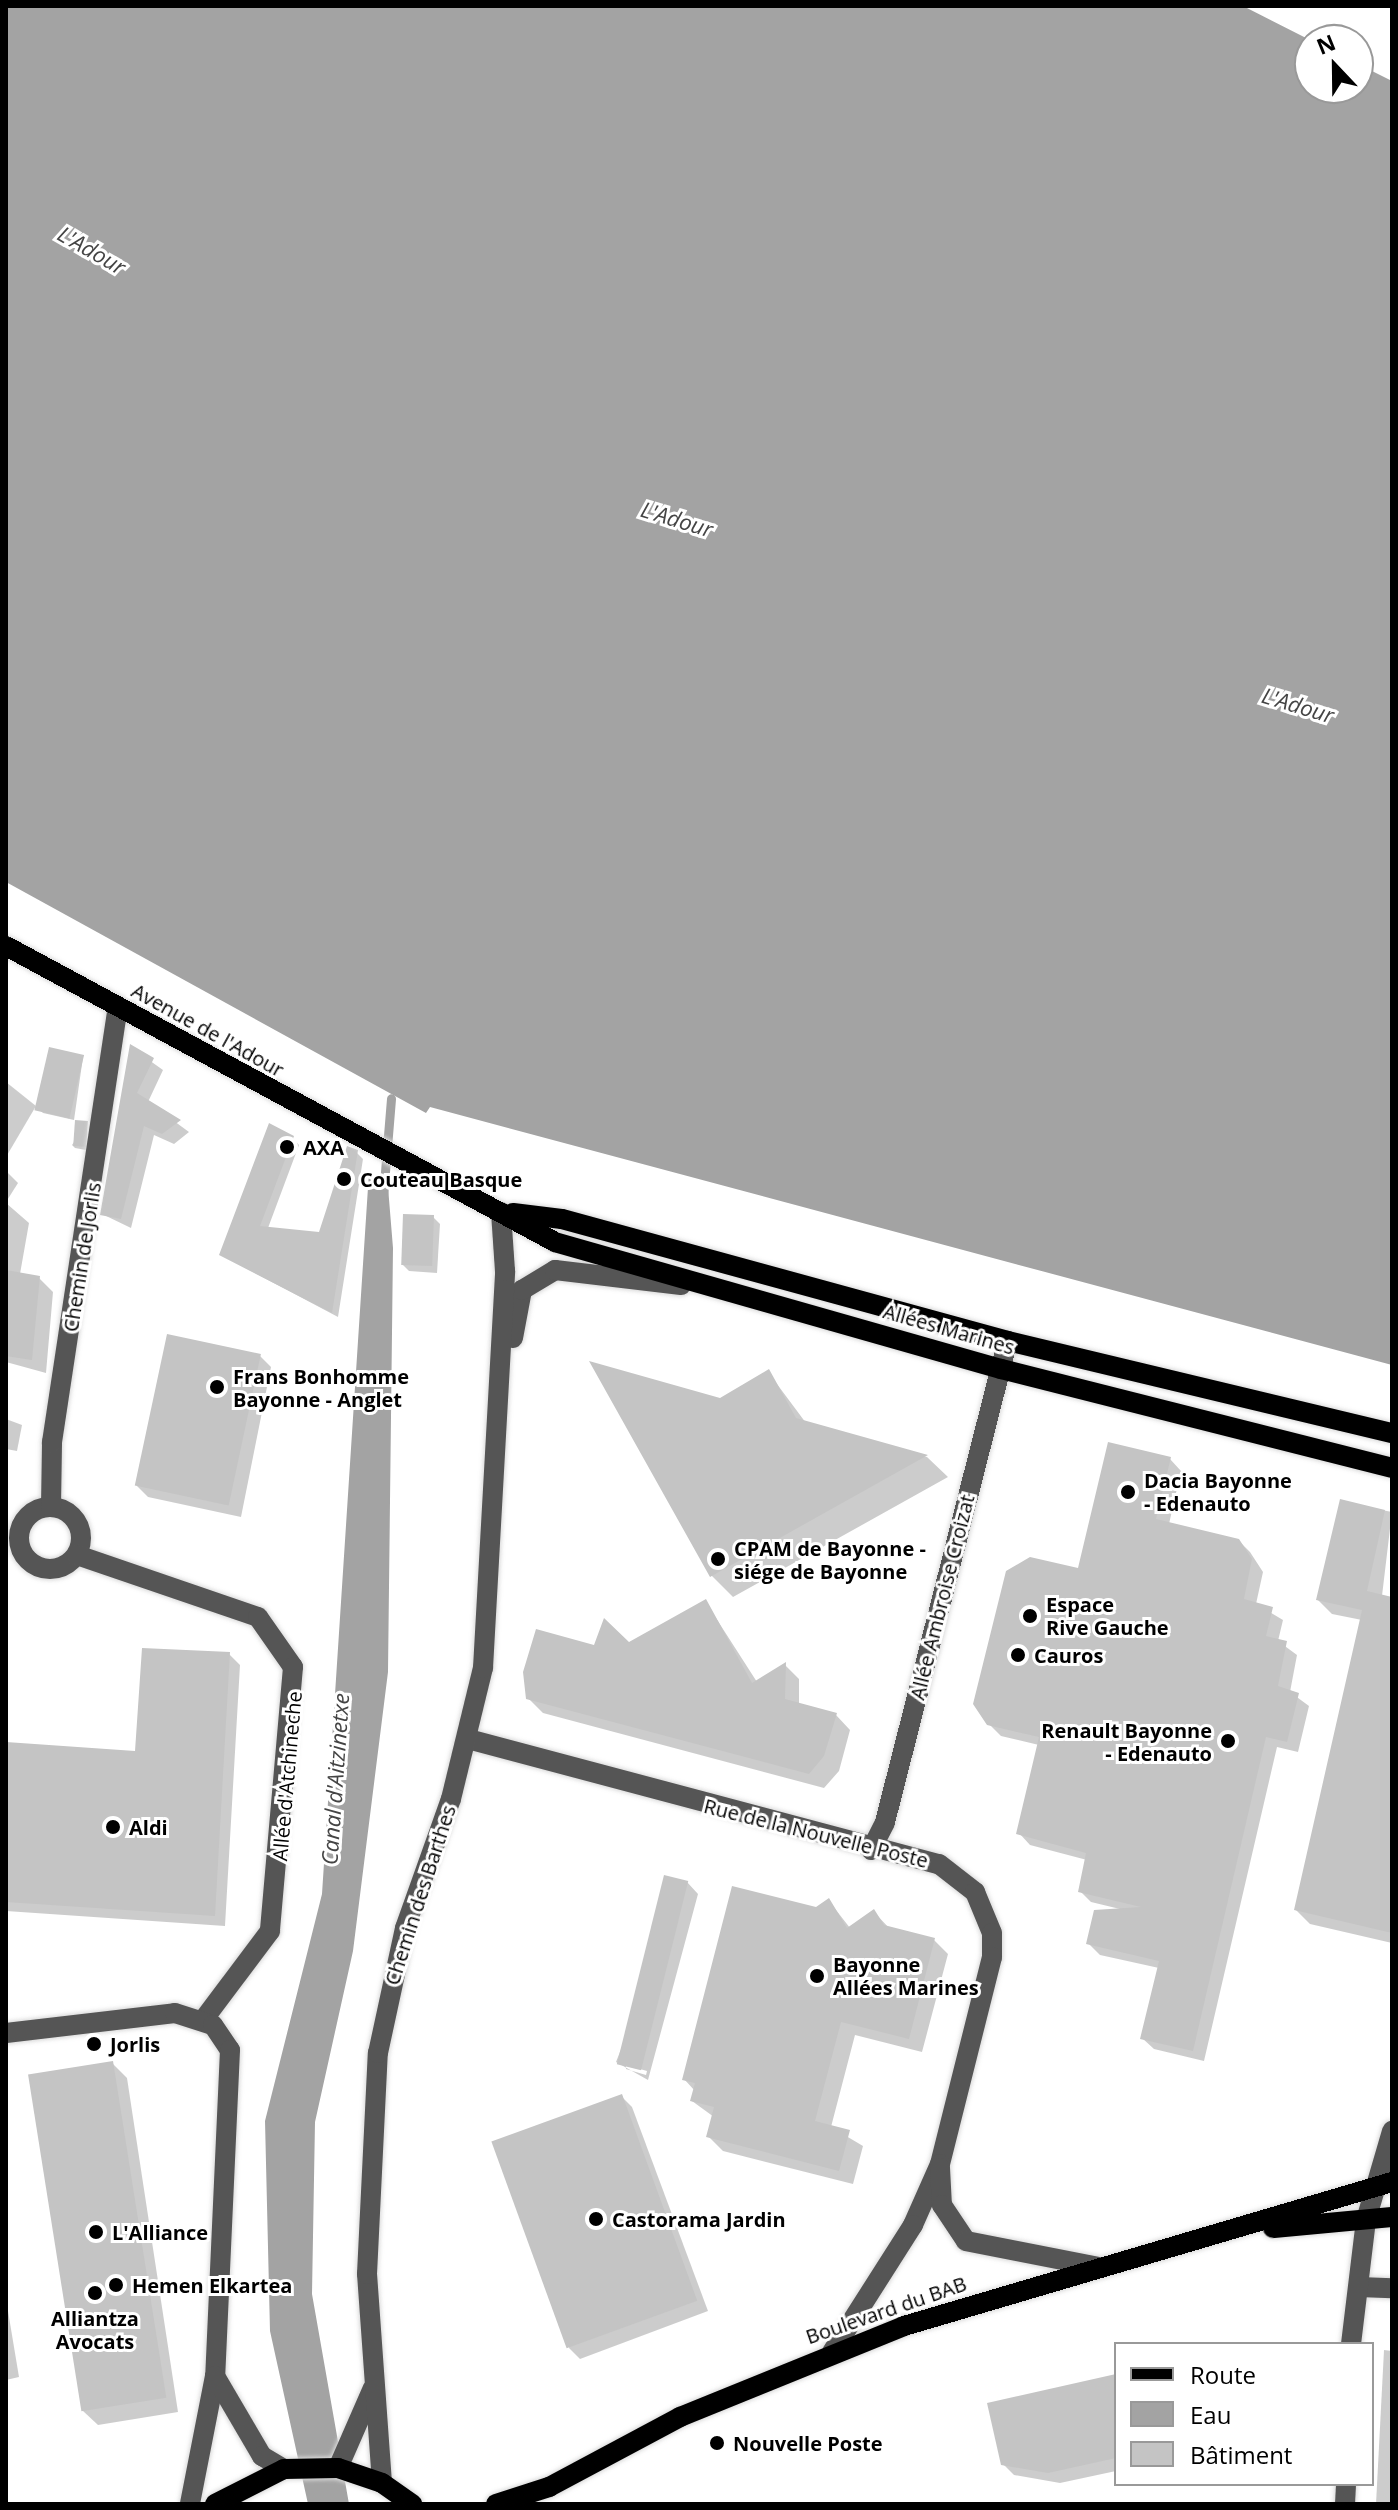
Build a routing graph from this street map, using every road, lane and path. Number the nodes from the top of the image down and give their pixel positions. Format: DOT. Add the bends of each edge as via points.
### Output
graph roads {
  1 [pos="6,946"];
  2 [pos="118,1008"];
  3 [pos="388,1156"];
  4 [pos="501,1212"];
  5 [pos="736,1294"];
  6 [pos="1008,1341"];
  7 [pos="1001,1369"];
  8 [pos="498,1417"];
  9 [pos="1392,1433"];
  10 [pos="1392,1468"];
  11 [pos="51,1507"];
  12 [pos="77,1555"];
  13 [pos="15,1559"];
  14 [pos="468,1739"];
  15 [pos="871,1850"];
  16 [pos="204,2019"];
  17 [pos="6,2033"];
  18 [pos="1392,2131"];
  19 [pos="940,2164"];
  20 [pos="1386,2183"];
  21 [pos="1392,2217"];
  22 [pos="1366,2220"];
  23 [pos="1257,2228"];
  24 [pos="1099,2267"];
  25 [pos="1359,2287"];
  26 [pos="1392,2288"];
  27 [pos="1351,2342"];
  28 [pos="832,2352"];
  29 [pos="215,2376"];
  30 [pos="376,2376"];
  31 [pos="338,2468"];
  32 [pos="284,2469"];
  33 [pos="382,2483"];
  34 [pos="549,2487"];
  35 [pos="190,2504"];
  36 [pos="215,2504"];
  37 [pos="412,2504"];
  38 [pos="496,2504"];
  39 [pos="533,2504"];
  1 -- 2 [label="main road, Avenue de l'Adour"];
  2 -- 3 [label="main road, Avenue de l'Adour"];
  2 -- 11 [label="street, Chemin de Jorlis" via="52,1442"];
  3 -- 4 [label="main road, Allées Marines"];
  4 -- 5 [label="main road, Allées Marines" via="555,1242"];
  4 -- 6 [label="main road, Allées Marines" via="562,1219"];
  4 -- 8 [label="street, Chemin des Barthes"];
  5 -- 7 [label="main road, Allées Marines"];
  5 -- 8 [label="street, Chemin des Barthes" via="571,1267 536,1276 522,1290"];
  6 -- 7 [label="street, Allée Ambroise Croizat"];
  6 -- 9 [label="main road, Allées Marines"];
  7 -- 10 [label="main road, Allées Marines"];
  7 -- 15 [label="street, Allée Ambroise Croizat" via="885,1822"];
  8 -- 14 [label="street, Chemin des Barthes" via="486,1642"];
  11 -- 12 [label="street" via="78,1523"];
  11 -- 13 [label="street" via="26,1518"];
  12 -- 13 [label="street" via="45,1569"];
  12 -- 16 [label="street, Allée d'Atchineche" via="258,1617 293,1667 270,1931"];
  14 -- 15 [label="street, Rue de la Nouvelle Poste"];
  14 -- 30 [label="street, Chemin des Barthes" via="405,1928 378,2053 367,2274"];
  15 -- 19 [label="street, Rue de la Nouvelle Poste" via="961,1876 992,1933 986,1987"];
  16 -- 17 [label="street" via="143,2013"];
  16 -- 29 [label="street" via="222,2035 231,2066"];
  18 -- 20 [label="street"];
  19 -- 24 [label="street, Rue de la Nouvelle Poste" via="942,2205 966,2241"];
  19 -- 28 [label="street, Rue de la Nouvelle Poste" via="913,2225"];
  20 -- 22 [label="street"];
  20 -- 23 [label="main road, Boulevard du BAB"];
  21 -- 22 [label="main road, Boulevard du BAB"];
  22 -- 23 [label="main road, Boulevard du BAB"];
  22 -- 25 [label="street"];
  23 -- 24 [label="main road, Boulevard du BAB"];
  24 -- 28 [label="main road, Boulevard du BAB"];
  25 -- 26 [label="street"];
  25 -- 27 [label="street"];
  28 -- 34 [label="main road, Boulevard du BAB" via="680,2417"];
  29 -- 32 [label="street" via="262,2456"];
  29 -- 35 [label="street"];
  30 -- 31 [label="street, Chemin des Barthes"];
  30 -- 33 [label="street, Chemin des Barthes"];
  31 -- 32 [label="main road"];
  31 -- 33 [label="main road"];
  32 -- 36 [label="main road"];
  33 -- 37 [label="main road"];
  34 -- 38 [label="main road, Boulevard du BAB"];
  34 -- 39 [label="main road, Boulevard du BAB"];
}
